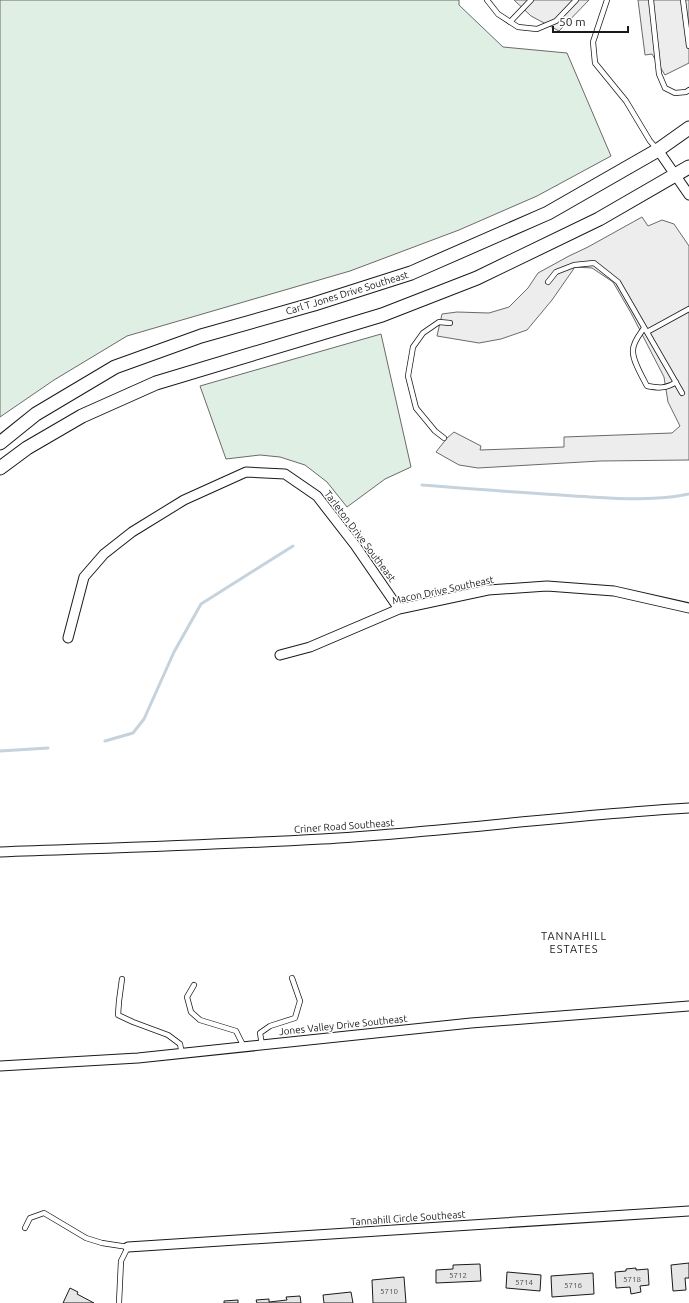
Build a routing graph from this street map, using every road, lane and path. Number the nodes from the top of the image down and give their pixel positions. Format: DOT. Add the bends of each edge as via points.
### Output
graph roads {
  1 [pos="487,0"];
  2 [pos="531,0"];
  3 [pos="576,0"];
  4 [pos="607,0"];
  5 [pos="651,0"];
  6 [pos="683,0"];
  7 [pos="510,22"];
  8 [pos="689,46"];
  9 [pos="689,90"];
  10 [pos="689,128"];
  11 [pos="658,150"];
  12 [pos="689,167"];
  13 [pos="675,175"];
  14 [pos="689,195"];
  15 [pos="548,282"];
  16 [pos="689,309"];
  17 [pos="450,323"];
  18 [pos="645,330"];
  19 [pos="676,382"];
  20 [pos="682,393"];
  21 [pos="444,438"];
  22 [pos="0,443"];
  23 [pos="0,468"];
  24 [pos="689,608"];
  25 [pos="399,609"];
  26 [pos="68,638"];
  27 [pos="280,655"];
  28 [pos="689,808"];
  29 [pos="0,852"];
  30 [pos="292,978"];
  31 [pos="122,979"];
  32 [pos="194,985"];
  33 [pos="689,1006"];
  34 [pos="262,1045"];
  35 [pos="244,1047"];
  36 [pos="182,1054"];
  37 [pos="0,1066"];
  38 [pos="689,1211"];
  39 [pos="25,1228"];
  40 [pos="128,1247"];
  41 [pos="119,1303"];
  1 -- 7 [label="lane" via="498,14"];
  2 -- 7 [label="lane"];
  3 -- 7 [label="lane" via="556,21 538,29 518,27"];
  4 -- 11 [label="lane" via="593,42 595,63 626,101"];
  5 -- 9 [label="lane" via="659,74 665,88 675,93"];
  6 -- 8 [label="lane"];
  10 -- 11 [label="main road, Carl T Jones Drive Southeast"];
  11 -- 13 [label="street"];
  11 -- 22 [label="main road, Carl T Jones Drive Southeast" via="548,213 410,273 201,336 115,367 36,414"];
  12 -- 13 [label="main road"];
  13 -- 14 [label="street"];
  13 -- 23 [label="main road" via="599,219 478,278 382,315 156,383 82,416 27,448"];
  15 -- 18 [label="lane" via="556,272 574,265 594,263 618,282"];
  16 -- 18 [label="lane"];
  17 -- 21 [label="lane" via="439,322 423,333 413,347 408,376 416,408"];
  18 -- 19 [label="lane"];
  18 -- 19 [label="lane" via="633,349 633,357 647,386 658,388"];
  19 -- 20 [label="lane"];
  24 -- 25 [label="street, Macon Drive Southeast" via="614,591 548,586 488,590"];
  25 -- 26 [label="street, Tarleton Drive Southeast" via="317,496 285,474 246,472 184,500 132,532 104,554 84,577"];
  25 -- 27 [label="street, Macon Drive Southeast" via="310,647"];
  28 -- 29 [label="street, Criner Road Southeast" via="618,812 323,839"];
  30 -- 34 [label="lane" via="300,1001 295,1018 270,1026 260,1033"];
  31 -- 36 [label="lane" via="118,1015 168,1035 180,1044"];
  32 -- 35 [label="lane" via="187,997 191,1012 200,1020 236,1031"];
  33 -- 34 [label="street, Jones Valley Drive Southeast" via="472,1023"];
  34 -- 35 [label="street, Jones Valley Drive Southeast"];
  35 -- 36 [label="street, Jones Valley Drive Southeast"];
  36 -- 37 [label="street, Jones Valley Drive Southeast"];
  38 -- 40 [label="street, Tannahill Circle Southeast"];
  39 -- 40 [label="lane" via="30,1218 44,1213 86,1238"];
  40 -- 41 [label="lane" via="121,1261"];
}
